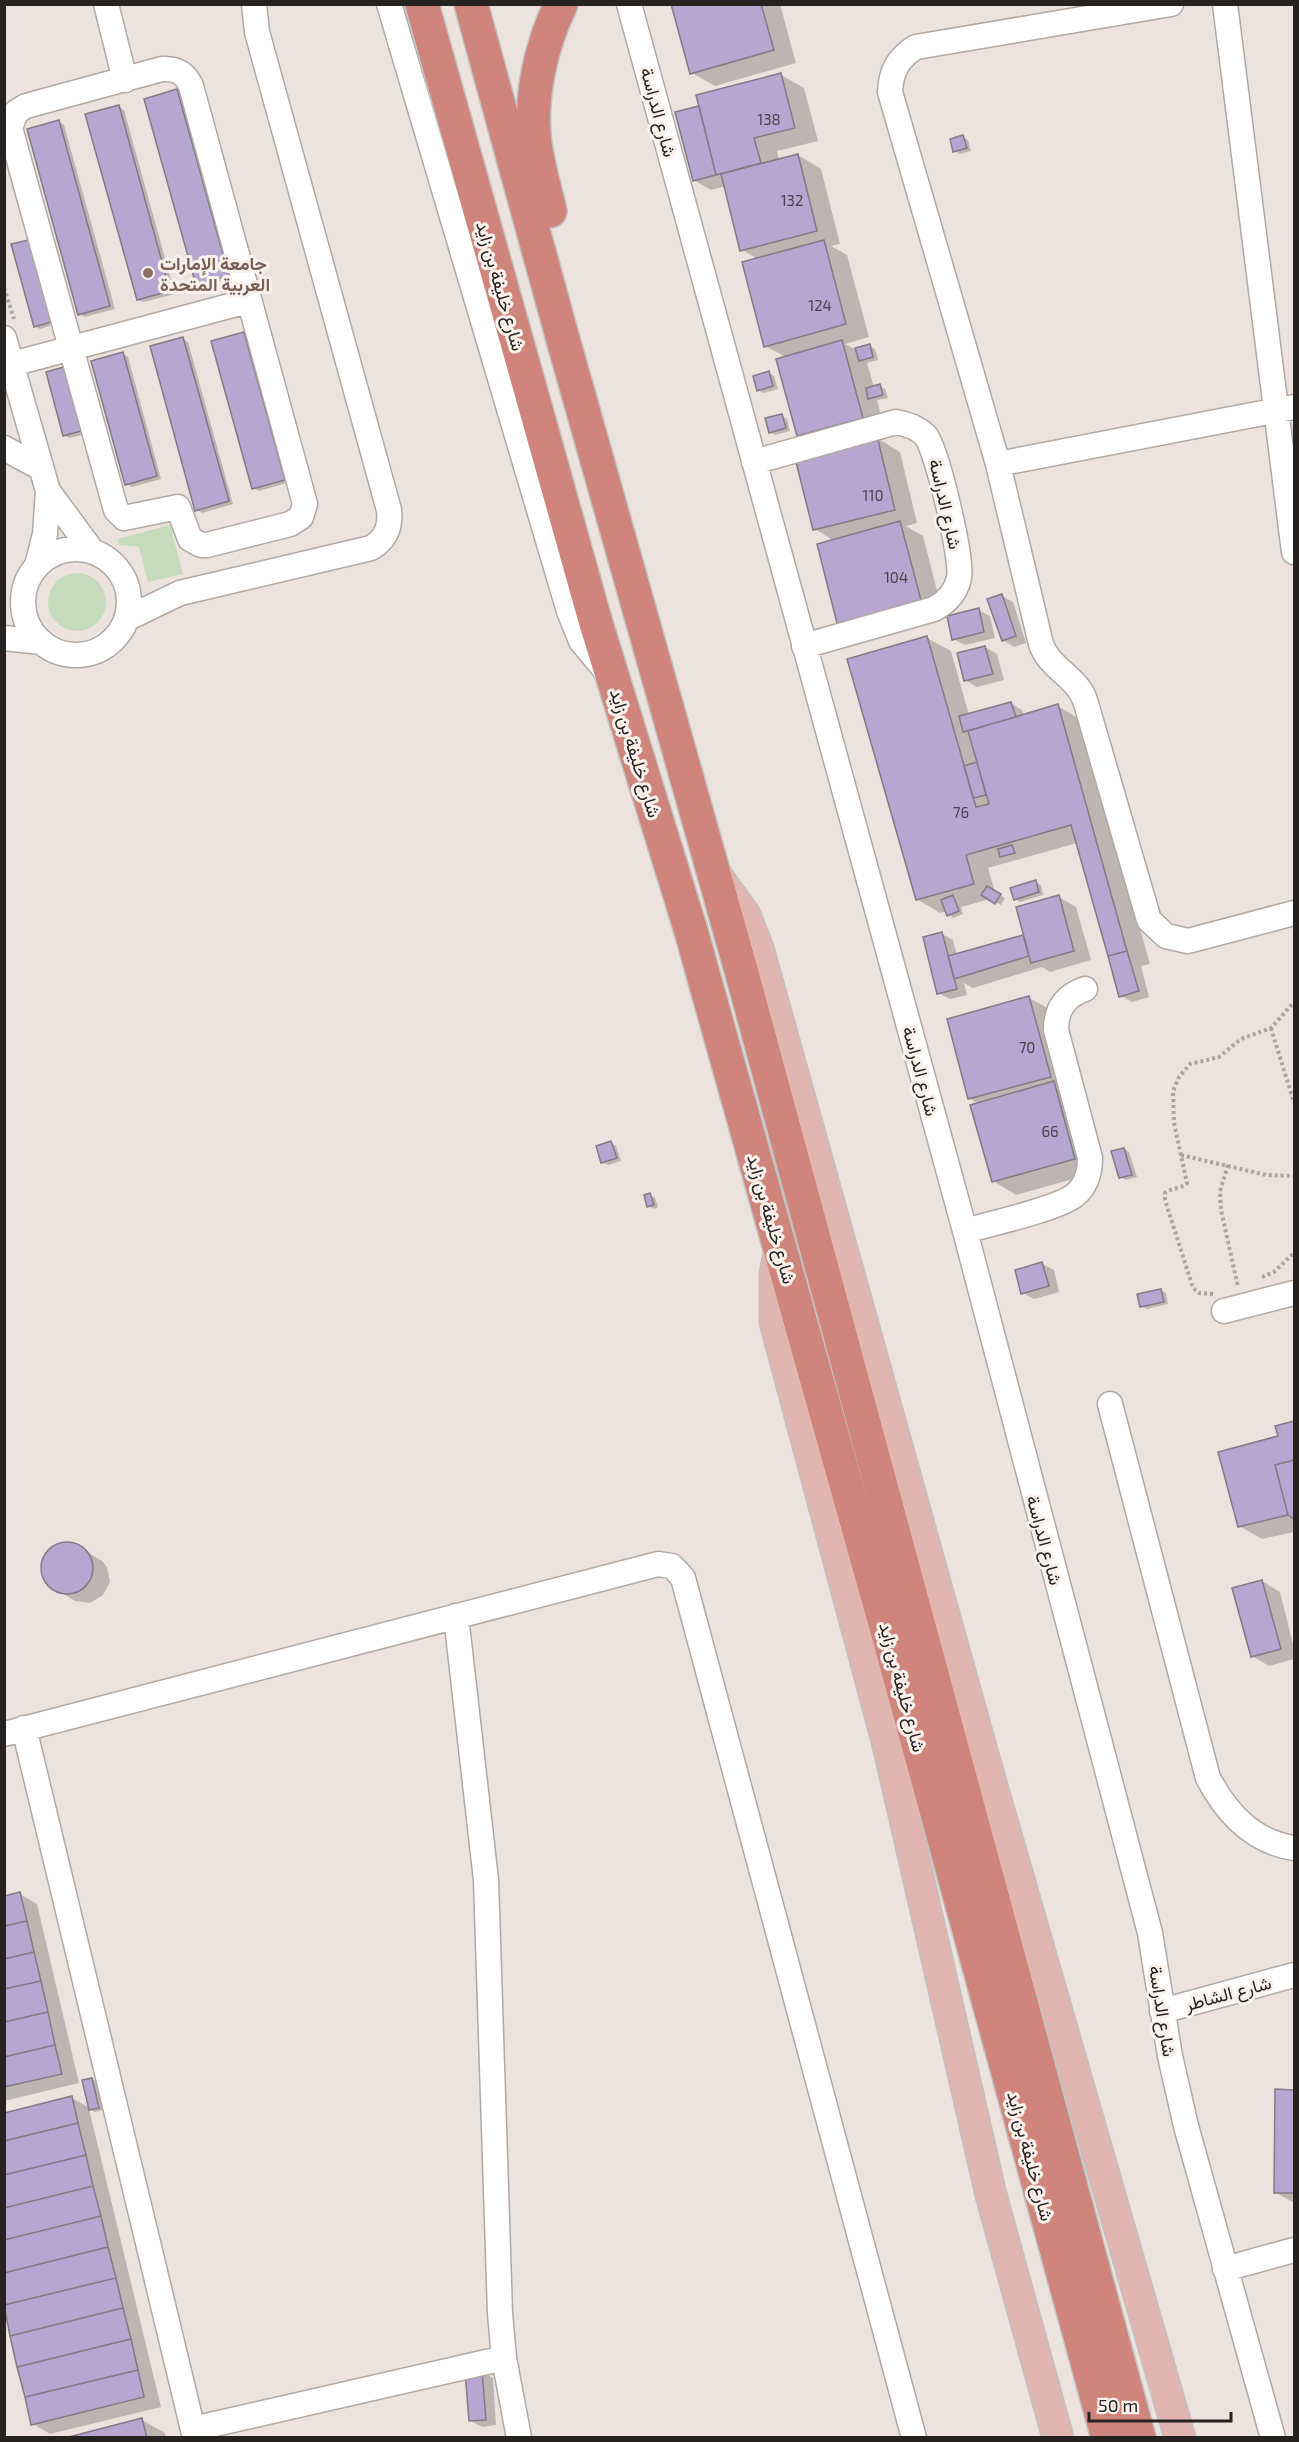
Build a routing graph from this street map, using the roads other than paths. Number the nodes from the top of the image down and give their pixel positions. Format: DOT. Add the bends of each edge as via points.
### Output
graph roads {
  1 [pos="106,4"];
  2 [pos="254,4"];
  3 [pos="389,4"];
  4 [pos="422,4"];
  5 [pos="471,4"];
  6 [pos="561,4"];
  7 [pos="630,4"];
  8 [pos="1171,4"];
  9 [pos="1226,4"];
  10 [pos="125,80"];
  11 [pos="248,301"];
  12 [pos="562,336"];
  13 [pos="4,338"];
  14 [pos="71,348"];
  15 [pos="12,364"];
  16 [pos="1286,408"];
  17 [pos="4,448"];
  18 [pos="754,462"];
  19 [pos="999,464"];
  20 [pos="41,468"];
  21 [pos="48,491"];
  22 [pos="93,552"];
  23 [pos="1294,552"];
  24 [pos="32,574"];
  25 [pos="4,598"];
  26 [pos="126,619"];
  27 [pos="4,638"];
  28 [pos="41,642"];
  29 [pos="804,646"];
  30 [pos="613,677"];
  31 [pos="714,873"];
  32 [pos="1294,913"];
  33 [pos="1085,989"];
  34 [pos="965,1231"];
  35 [pos="780,1249"];
  36 [pos="1294,1293"];
  37 [pos="1233,1295"];
  38 [pos="1110,1404"];
  39 [pos="456,1616"];
  40 [pos="14,1731"];
  41 [pos="1294,1848"];
  42 [pos="1294,1975"];
  43 [pos="1162,2011"];
  44 [pos="1294,2250"];
  45 [pos="1225,2269"];
  46 [pos="504,2358"];
  47 [pos="194,2433"];
  48 [pos="519,2438"];
  49 [pos="914,2438"];
  50 [pos="1058,2438"];
  51 [pos="1108,2438"];
  52 [pos="1139,2438"];
  53 [pos="1180,2438"];
  54 [pos="1273,2438"];
  1 -- 10 [label="street"];
  2 -- 26 [label="street" via="257,32 389,510 388,529 371,548 180,593"];
  3 -- 30 [label="street" via="574,626 590,654"];
  4 -- 30 [label="highway, شارع خليفة بن زايد"];
  5 -- 12 [label="highway, شارع خليفة بن زايد"];
  6 -- 12 [label="highway" via="542,60 533,111 537,154 573,304 569,326"];
  7 -- 18 [label="street, شارع الدراسة"];
  8 -- 19 [label="street" via="916,47 905,54 893,72 890,92"];
  9 -- 16 [label="street"];
  10 -- 11 [label="street" via="170,69 188,79"];
  10 -- 14 [label="street" via="26,106 16,112 11,123"];
  11 -- 14 [label="street"];
  11 -- 14 [label="street" via="304,498 301,517 280,526 201,545 187,534 178,507 132,518 119,515"];
  12 -- 31 [label="highway, شارع خليفة بن زايد"];
  13 -- 15 [label="street"];
  14 -- 15 [label="street"];
  15 -- 20 [label="street"];
  16 -- 19 [label="street"];
  16 -- 23 [label="street"];
  17 -- 20 [label="street"];
  18 -- 29 [label="street, شارع الدراسة"];
  18 -- 29 [label="street, شارع الدراسة" via="896,422 925,435 934,453 960,561 955,590 934,609"];
  19 -- 32 [label="street" via="1041,644 1051,663 1071,677 1086,700 1149,920 1166,936 1188,941"];
  20 -- 21 [label="street"];
  21 -- 22 [label="street"];
  21 -- 24 [label="street" via="45,534"];
  22 -- 24 [label="street" via="63,550 50,556"];
  22 -- 26 [label="street" via="116,567 123,578 128,598"];
  24 -- 25 [label="street"];
  24 -- 28 [label="street" via="23,608 29,627"];
  26 -- 28 [label="street" via="112,641 90,654 64,654"];
  27 -- 28 [label="street"];
  29 -- 34 [label="street, شارع الدراسة"];
  30 -- 35 [label="highway, شارع خليفة بن زايد" via="691,931"];
  31 -- 52 [label="highway, شارع خليفة بن زايد"];
  31 -- 53 [label="main road" via="745,915 758,948 986,1765"];
  33 -- 34 [label="street" via="1066,999 1059,1008 1056,1030 1090,1158 1087,1179 1066,1201"];
  34 -- 43 [label="street, شارع الدراسة" via="1150,1933"];
  35 -- 50 [label="main road" via="774,1281 775,1322 882,1722 991,2195"];
  35 -- 51 [label="highway, شارع خليفة بن زايد"];
  36 -- 37 [label="street"];
  38 -- 41 [label="street" via="1208,1778 1236,1820 1256,1835"];
  39 -- 40 [label="street"];
  39 -- 46 [label="street" via="486,1880"];
  39 -- 49 [label="street" via="658,1564 672,1566 683,1578"];
  40 -- 47 [label="street"];
  42 -- 43 [label="street, شارع الشاطر"];
  43 -- 45 [label="street, شارع الدراسة" via="1173,2074"];
  44 -- 45 [label="street"];
  45 -- 54 [label="street, شارع الدراسة"];
  46 -- 47 [label="street"];
  46 -- 48 [label="street"];
}
